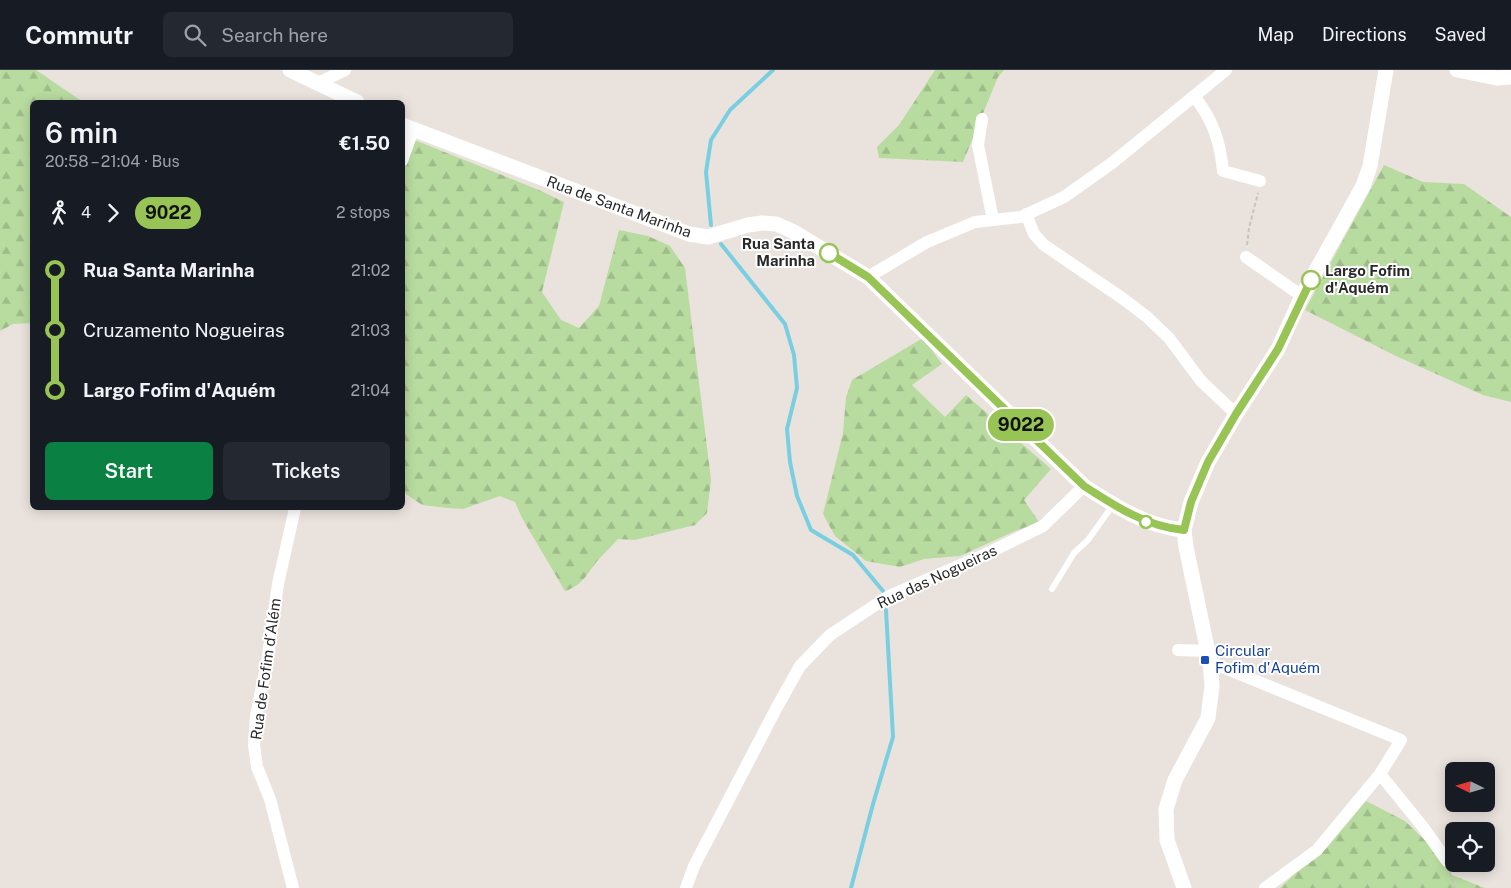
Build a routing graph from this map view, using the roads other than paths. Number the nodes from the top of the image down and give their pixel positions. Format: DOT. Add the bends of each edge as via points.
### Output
graph roads {
  1 [pos="290,70"];
  2 [pos="345,70"];
  3 [pos="1226,70"];
  4 [pos="1386,70"];
  5 [pos="1457,70"];
  6 [pos="1511,77"];
  7 [pos="318,84"];
  8 [pos="1194,96"];
  9 [pos="353,100"];
  10 [pos="982,119"];
  11 [pos="408,128"];
  12 [pos="405,144"];
  13 [pos="1260,181"];
  14 [pos="1026,214"];
  15 [pos="993,220"];
  16 [pos="1246,257"];
  17 [pos="868,277"];
  18 [pos="1302,296"];
  19 [pos="1236,414"];
  20 [pos="1084,486"];
  21 [pos="1113,505"];
  22 [pos="295,510"];
  23 [pos="1184,530"];
  24 [pos="1052,589"];
  25 [pos="1178,650"];
  26 [pos="1209,656"];
  27 [pos="1380,774"];
  28 [pos="1445,860"];
  29 [pos="293,888"];
  30 [pos="686,888"];
  31 [pos="1184,888"];
  32 [pos="1265,888"];
  1 -- 7 [label="street"];
  2 -- 7 [label="street"];
  3 -- 8 [label="street"];
  4 -- 18 [label="street" via="1370,166 1363,186"];
  5 -- 6 [label="street" via="1498,78"];
  7 -- 9 [label="street"];
  8 -- 13 [label="street" via="1214,127 1223,171"];
  8 -- 14 [label="street" via="1080,186"];
  10 -- 15 [label="street" via="978,145"];
  11 -- 12 [label="street"];
  11 -- 17 [label="street, Rua de Santa Marinha" via="689,234 708,237 748,225 776,224"];
  14 -- 15 [label="street"];
  14 -- 19 [label="street" via="1034,234 1044,245 1122,298 1158,327 1201,381"];
  15 -- 17 [label="street" via="976,222 927,242"];
  16 -- 18 [label="street"];
  17 -- 20 [label="street, Rua de Santa Marinha"];
  18 -- 19 [label="street" via="1278,349"];
  19 -- 23 [label="street" via="1208,462 1191,502"];
  20 -- 21 [label="street, Rua de Santa Marinha"];
  20 -- 30 [label="street, Rua das Nogueiras" via="1043,526 889,596 830,635 800,666 776,707 694,866"];
  21 -- 23 [label="street, Rua de Santa Marinha" via="1155,525"];
  21 -- 24 [label="lane" via="1088,540 1074,553"];
  22 -- 29 [label="street, Rua de Fofim d´Além" via="278,584 254,745 257,767 270,799"];
  23 -- 26 [label="street"];
  25 -- 26 [label="street"];
  26 -- 27 [label="street" via="1401,740"];
  26 -- 31 [label="street" via="1212,686 1208,718 1175,780 1166,809 1168,840"];
  27 -- 28 [label="street"];
  27 -- 32 [label="street" via="1317,850"];
}
